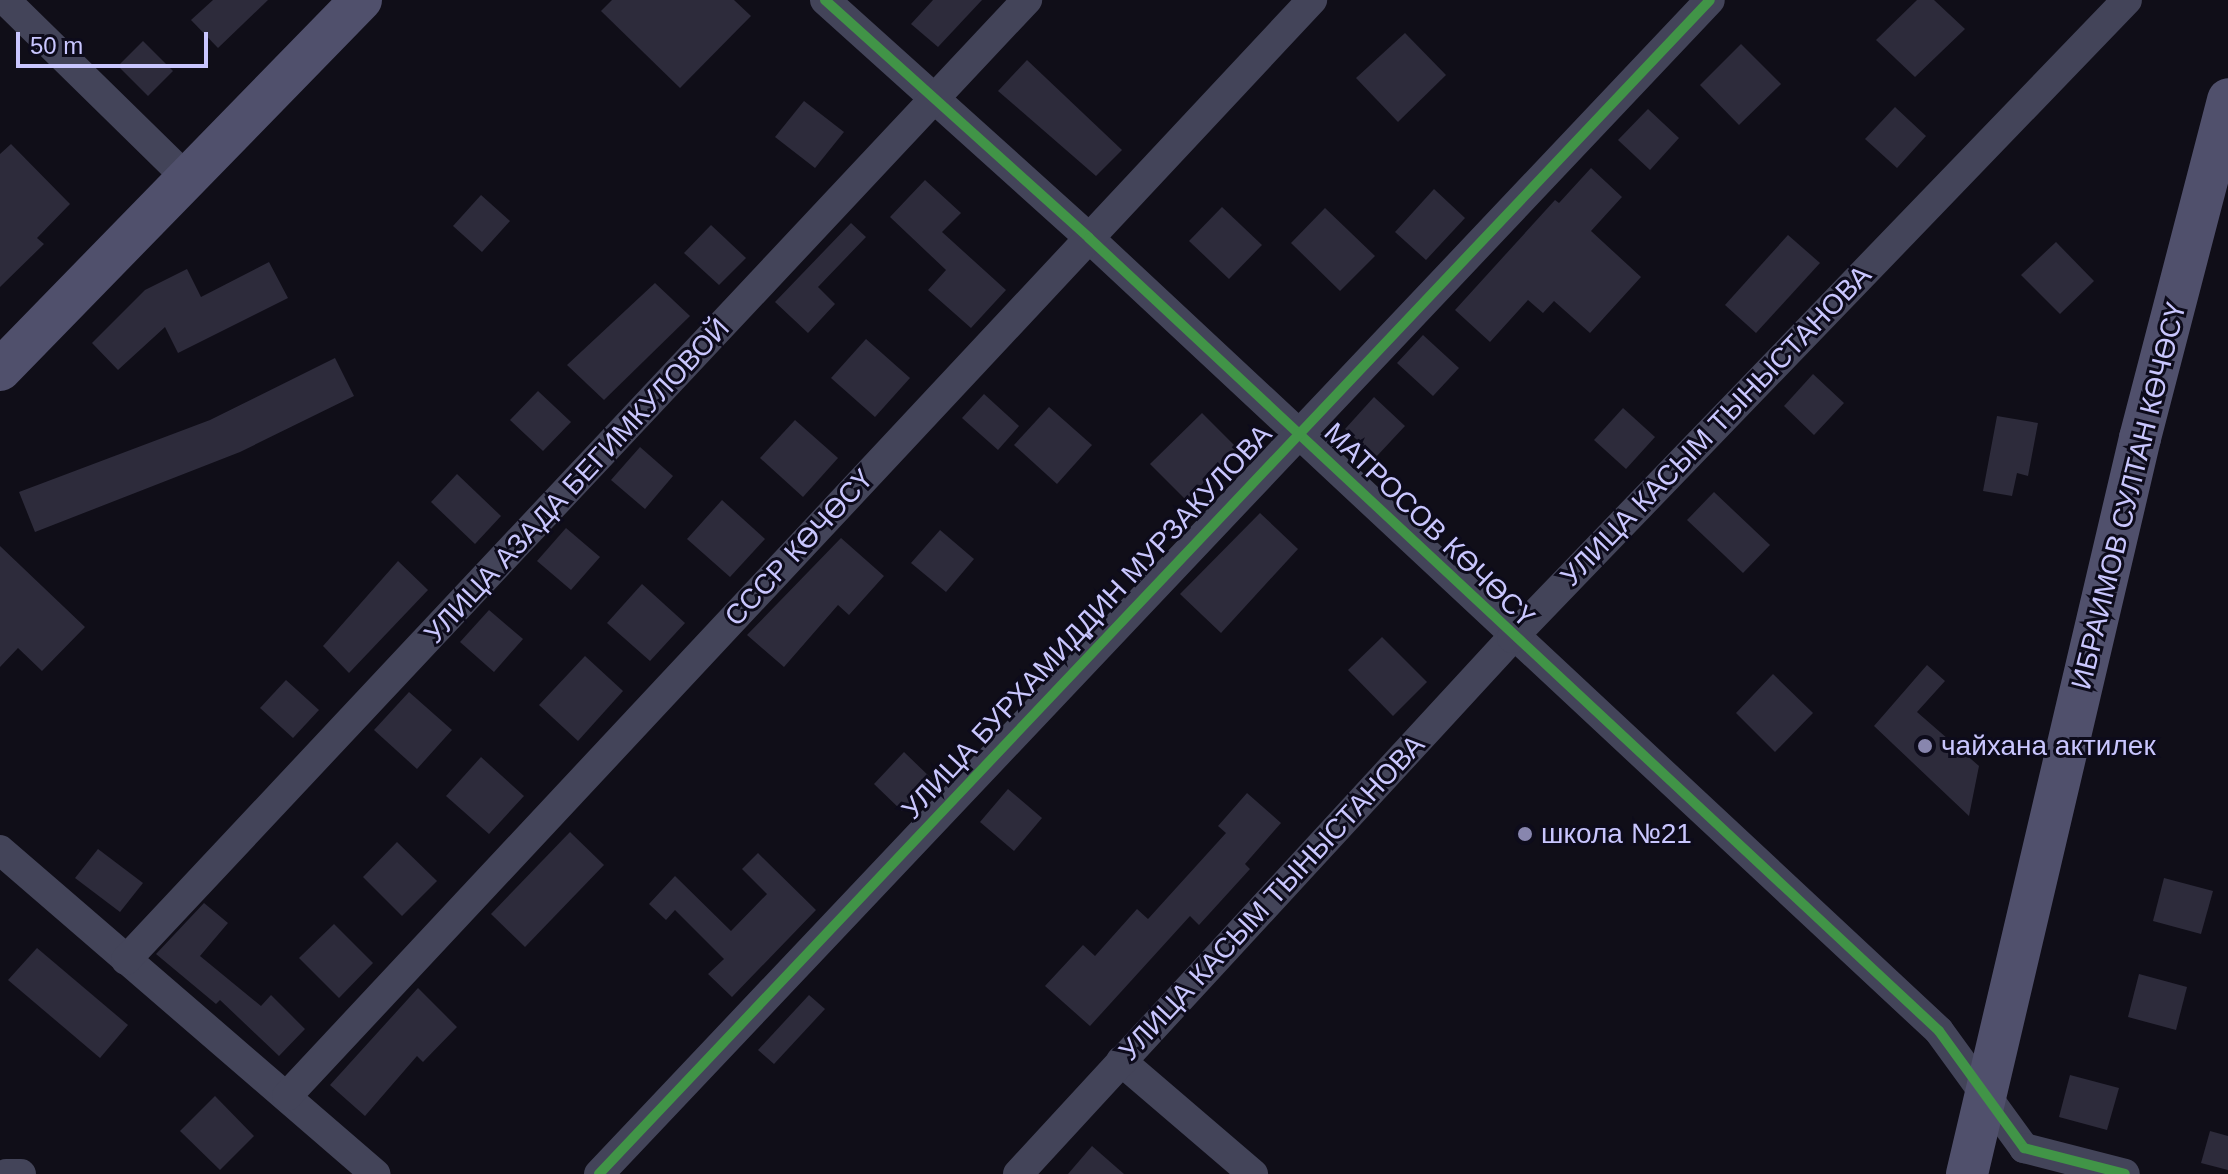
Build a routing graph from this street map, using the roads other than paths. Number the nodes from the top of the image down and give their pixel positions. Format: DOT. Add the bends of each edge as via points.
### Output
graph roads {
  1 [pos="5,0"];
  2 [pos="361,0"];
  3 [pos="825,0"];
  4 [pos="1027,0"];
  5 [pos="1312,0"];
  6 [pos="1710,0"];
  7 [pos="2127,0"];
  8 [pos="2228,99"];
  9 [pos="936,101"];
  10 [pos="187,178"];
  11 [pos="1089,238"];
  12 [pos="0,370"];
  13 [pos="1298,434"];
  14 [pos="1512,638"];
  15 [pos="0,850"];
  16 [pos="126,960"];
  17 [pos="1121,1061"];
  18 [pos="287,1096"];
  19 [pos="1987,1096"];
  20 [pos="6,1174"];
  21 [pos="21,1174"];
  22 [pos="376,1174"];
  23 [pos="599,1174"];
  24 [pos="1018,1174"];
  25 [pos="1253,1174"];
  26 [pos="1967,1174"];
  27 [pos="2125,1174"];
  1 -- 10 [label="street"];
  2 -- 10 [label="main road"];
  3 -- 9 [label="street, МАТРОСОВ КӨЧӨСҮ"];
  4 -- 9 [label="street, УЛИЦА АЗАДА БЕГИМКУЛОВОЙ"];
  5 -- 11 [label="street, СССР КӨЧӨСҮ"];
  6 -- 13 [label="street, УЛИЦА БУРХАМИДДИН МУРЗАКУЛОВА"];
  7 -- 14 [label="street, УЛИЦА КАСЫМ ТЫНЫСТАНОВА"];
  8 -- 19 [label="main road, ИБРАИМОВ СУЛТАН КӨЧӨСҮ" via="2140,438"];
  9 -- 11 [label="street, МАТРОСОВ КӨЧӨСҮ"];
  9 -- 16 [label="street, УЛИЦА АЗАДА БЕГИМКУЛОВОЙ"];
  10 -- 12 [label="main road"];
  11 -- 13 [label="street, МАТРОСОВ КӨЧӨСҮ"];
  11 -- 18 [label="street, СССР КӨЧӨСҮ"];
  13 -- 14 [label="street, МАТРОСОВ КӨЧӨСҮ"];
  13 -- 23 [label="street, УЛИЦА БУРХАМИДДИН МУРЗАКУЛОВА"];
  14 -- 17 [label="street, УЛИЦА КАСЫМ ТЫНЫСТАНОВА"];
  14 -- 19 [label="street, МАТРОСОВ КӨЧӨСҮ" via="1939,1031"];
  15 -- 16 [label="street"];
  16 -- 18 [label="street"];
  17 -- 24 [label="street, УЛИЦА КАСЫМ ТЫНЫСТАНОВА"];
  17 -- 25 [label="street"];
  18 -- 22 [label="street"];
  19 -- 26 [label="main road, ИБРАИМОВ СУЛТАН КӨЧӨСҮ"];
  19 -- 27 [label="street, МАТРОСОВ КӨЧӨСҮ" via="2024,1148"];
  20 -- 21 [label="street"];
}
